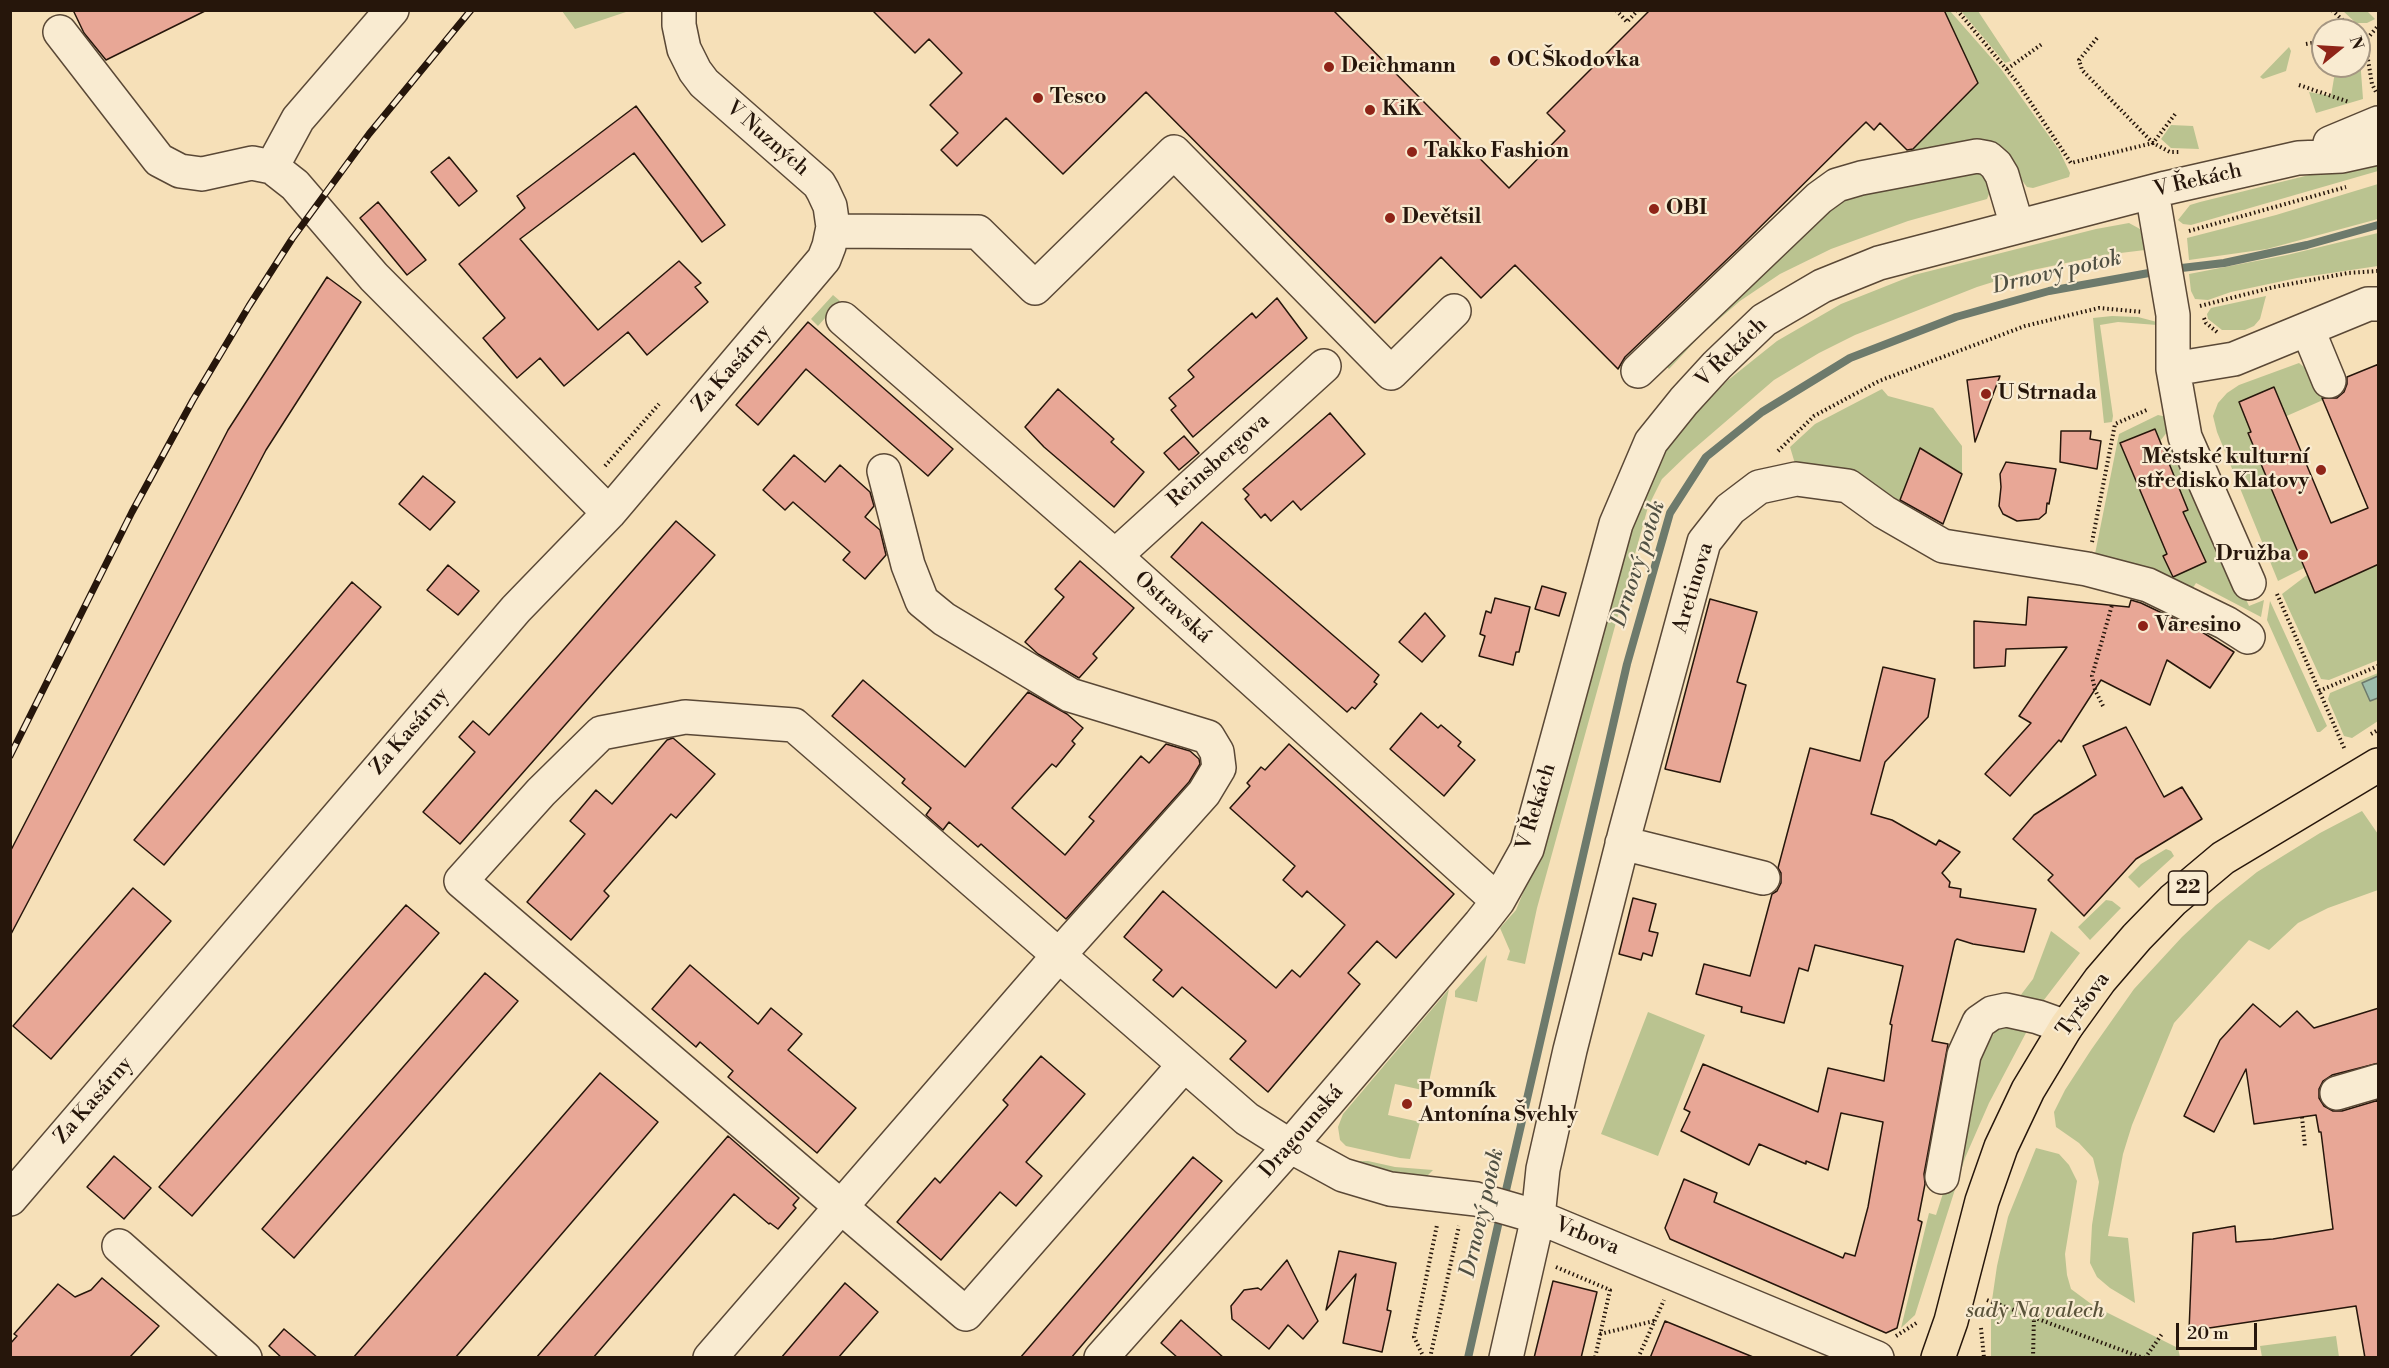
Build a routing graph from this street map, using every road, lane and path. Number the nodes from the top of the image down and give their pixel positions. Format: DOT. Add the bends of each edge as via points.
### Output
graph roads {
  1 [pos="392,10"];
  2 [pos="679,10"];
  3 [pos="1616,10"];
  4 [pos="1638,10"];
  5 [pos="1957,10"];
  6 [pos="60,32"];
  7 [pos="2097,38"];
  8 [pos="2311,43"];
  9 [pos="2042,44"];
  10 [pos="2306,44"];
  11 [pos="2007,69"];
  12 [pos="2371,78"];
  13 [pos="2299,85"];
  14 [pos="2379,98"];
  15 [pos="2353,104"];
  16 [pos="2176,113"];
  17 [pos="2379,123"];
  18 [pos="2153,143"];
  19 [pos="2379,148"];
  20 [pos="2192,153"];
  21 [pos="2298,158"];
  22 [pos="272,167"];
  23 [pos="2357,184"];
  24 [pos="2152,192"];
  25 [pos="2017,226"];
  26 [pos="833,231"];
  27 [pos="2162,243"];
  28 [pos="2379,271"];
  29 [pos="2171,304"];
  30 [pos="2379,304"];
  31 [pos="1454,311"];
  32 [pos="843,319"];
  33 [pos="2308,330"];
  34 [pos="1324,366"];
  35 [pos="1638,371"];
  36 [pos="2329,381"];
  37 [pos="2175,383"];
  38 [pos="884,471"];
  39 [pos="1759,487"];
  40 [pos="609,513"];
  41 [pos="1115,556"];
  42 [pos="2087,570"];
  43 [pos="2120,578"];
  44 [pos="2262,587"];
  45 [pos="2248,637"];
  46 [pos="2379,666"];
  47 [pos="2319,692"];
  48 [pos="2103,706"];
  49 [pos="2345,750"];
  50 [pos="2379,765"];
  51 [pos="1622,843"];
  52 [pos="1763,878"];
  53 [pos="1498,901"];
  54 [pos="1059,956"];
  55 [pos="2066,1027"];
  56 [pos="1184,1065"];
  57 [pos="2379,1081"];
  58 [pos="2337,1094"];
  59 [pos="2302,1117"];
  60 [pos="1290,1146"];
  61 [pos="2305,1147"];
  62 [pos="1942,1177"];
  63 [pos="1462,1197"];
  64 [pos="10,1199"];
  65 [pos="842,1207"];
  66 [pos="1531,1215"];
  67 [pos="119,1246"];
  68 [pos="1547,1263"];
  69 [pos="1666,1297"];
  70 [pos="1989,1301"];
  71 [pos="1923,1315"];
  72 [pos="2034,1316"];
  73 [pos="1654,1321"];
  74 [pos="1600,1334"];
  75 [pos="2162,1334"];
  76 [pos="1884,1348"];
  77 [pos="245,1358"];
  78 [pos="710,1358"];
  79 [pos="1101,1358"];
  80 [pos="1424,1358"];
  81 [pos="1430,1358"];
  82 [pos="1506,1358"];
  83 [pos="1595,1358"];
  84 [pos="1638,1358"];
  85 [pos="1938,1358"];
  86 [pos="2033,1358"];
  87 [pos="2144,1358"];
  1 -- 22 [label="street" via="298,119"];
  2 -- 26 [label="street, V Nuzných" via="684,49 695,71 819,184 830,206"];
  3 -- 4 [label="path" via="1627,22"];
  5 -- 11 [label="path"];
  6 -- 22 [label="street" via="159,160 180,171 202,174 252,163"];
  7 -- 18 [label="path" via="2079,60 2082,70"];
  8 -- 10 [label="path"];
  9 -- 11 [label="path"];
  11 -- 18 [label="path" via="2072,163"];
  12 -- 14 [label="path"];
  13 -- 15 [label="path"];
  16 -- 18 [label="path"];
  17 -- 21 [label="street, V Řekách"];
  18 -- 20 [label="path" via="2170,152"];
  19 -- 21 [label="street, V Řekách" via="2342,156"];
  21 -- 24 [label="street, V Řekách"];
  22 -- 40 [label="street" via="295,185 374,277"];
  23 -- 27 [label="path"];
  24 -- 25 [label="street, V Řekách"];
  24 -- 27 [label="street"];
  25 -- 35 [label="street" via="2002,175 1988,158 1977,156 1837,185"];
  25 -- 53 [label="street, V Řekách" via="1879,263 1822,286 1764,320 1717,365 1651,442 1616,524 1527,849"];
  26 -- 31 [label="street" via="978,232 1035,288 1174,152 1391,373"];
  26 -- 40 [label="street, Za Kasárny" via="830,246 815,271"];
  27 -- 29 [label="street"];
  28 -- 29 [label="path" via="2274,287 2199,306"];
  29 -- 37 [label="street"];
  29 -- 39 [label="path" via="2099,308 2025,326 1879,381 1814,416 1762,466"];
  30 -- 33 [label="street" via="2368,304"];
  32 -- 41 [label="street, Ostravská"];
  33 -- 36 [label="street"];
  33 -- 37 [label="street"];
  34 -- 41 [label="street, Reinsbergova"];
  37 -- 42 [label="path" via="2115,424"];
  37 -- 44 [label="street" via="2185,437"];
  38 -- 54 [label="street" via="922,601 944,620 1070,695 1208,736 1217,752 1220,768 1204,793"];
  39 -- 42 [label="street, Aretinova" via="1796,479 1848,486 1942,546"];
  39 -- 51 [label="street, Aretinova" via="1730,509 1704,542"];
  40 -- 64 [label="street, Za Kasárny" via="516,609"];
  41 -- 53 [label="street, Ostravská"];
  42 -- 43 [label="street, Aretinova"];
  43 -- 45 [label="street, Aretinova" via="2184,601"];
  43 -- 48 [label="path" via="2092,676"];
  44 -- 47 [label="path"];
  46 -- 47 [label="path"];
  47 -- 49 [label="path"];
  50 -- 55 [label="main road, Tyršova / 22" via="2223,858 2181,893 2107,971"];
  51 -- 52 [label="street"];
  51 -- 66 [label="street, Aretinova"];
  53 -- 60 [label="street, Dragounská"];
  54 -- 56 [label="street, Vrbova"];
  54 -- 65 [label="street"];
  54 -- 65 [label="street, Vrbova" via="794,725 685,717 601,733 541,792 461,881"];
  55 -- 62 [label="street" via="2006,1010 1979,1022 1964,1055"];
  55 -- 85 [label="main road, Tyršova / 22" via="2028,1090 2001,1147"];
  56 -- 60 [label="street, Vrbova" via="1247,1119"];
  56 -- 65 [label="street" via="966,1314"];
  57 -- 58 [label="street"];
  59 -- 61 [label="path"];
  60 -- 63 [label="street, Vrbova" via="1343,1175 1390,1190"];
  60 -- 79 [label="street, Dragounská"];
  63 -- 66 [label="street, Vrbova"];
  63 -- 80 [label="path" via="1414,1337"];
  63 -- 81 [label="path"];
  65 -- 78 [label="street"];
  66 -- 76 [label="street, Vrbova"];
  66 -- 82 [label="street, Aretinova"];
  67 -- 77 [label="street"];
  68 -- 74 [label="path" via="1610,1290"];
  69 -- 73 [label="path"];
  70 -- 72 [label="path"];
  71 -- 76 [label="path" via="1915,1326"];
  72 -- 86 [label="path"];
  72 -- 87 [label="path"];
  73 -- 74 [label="path"];
  73 -- 84 [label="path"];
  74 -- 83 [label="path"];
  75 -- 87 [label="path"];
}
